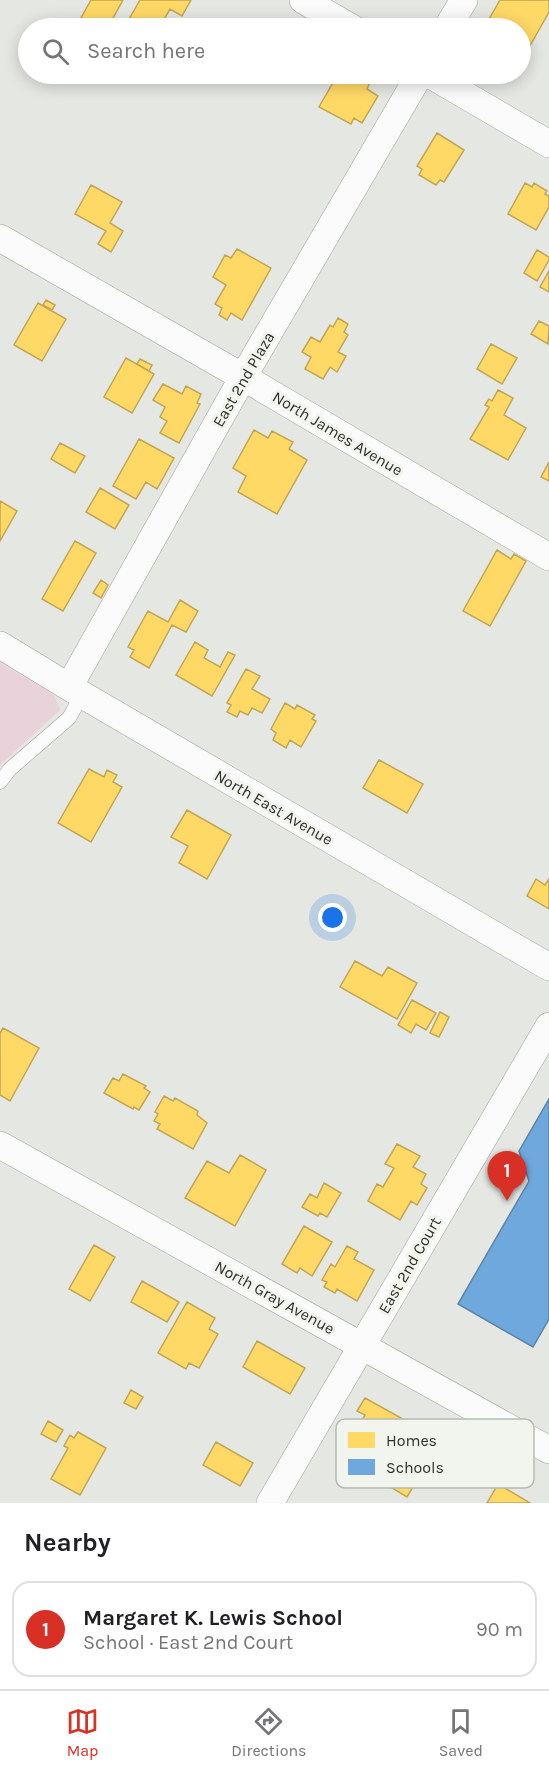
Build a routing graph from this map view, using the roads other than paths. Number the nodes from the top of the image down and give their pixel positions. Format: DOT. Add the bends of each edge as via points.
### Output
graph roads {
  1 [pos="303,0"];
  2 [pos="464,0"];
  3 [pos="334,18"];
  4 [pos="453,18"];
  5 [pos="414,84"];
  6 [pos="446,84"];
  7 [pos="549,144"];
  8 [pos="0,238"];
  9 [pos="243,377"];
  10 [pos="549,557"];
  11 [pos="0,645"];
  12 [pos="75,691"];
  13 [pos="0,782"];
  14 [pos="549,967"];
  15 [pos="549,1026"];
  16 [pos="0,1145"];
  17 [pos="362,1345"];
  18 [pos="494,1419"];
  19 [pos="534,1442"];
  20 [pos="549,1450"];
  21 [pos="270,1503"];
  1 -- 3 [label="street"];
  2 -- 4 [label="street"];
  5 -- 9 [label="street, East 2nd Plaza"];
  6 -- 7 [label="street"];
  8 -- 9 [label="street, North James Avenue"];
  9 -- 10 [label="street, North James Avenue"];
  9 -- 12 [label="street, East 2nd Plaza"];
  11 -- 12 [label="street, North East Avenue"];
  12 -- 13 [label="lane, East 2nd Plaza" via="69,718"];
  12 -- 14 [label="street, North East Avenue"];
  15 -- 17 [label="street, East 2nd Court"];
  16 -- 17 [label="street, North Gray Avenue"];
  17 -- 18 [label="street, North Gray Avenue"];
  17 -- 21 [label="street, East 2nd Court"];
  19 -- 20 [label="street, North Gray Avenue"];
}
